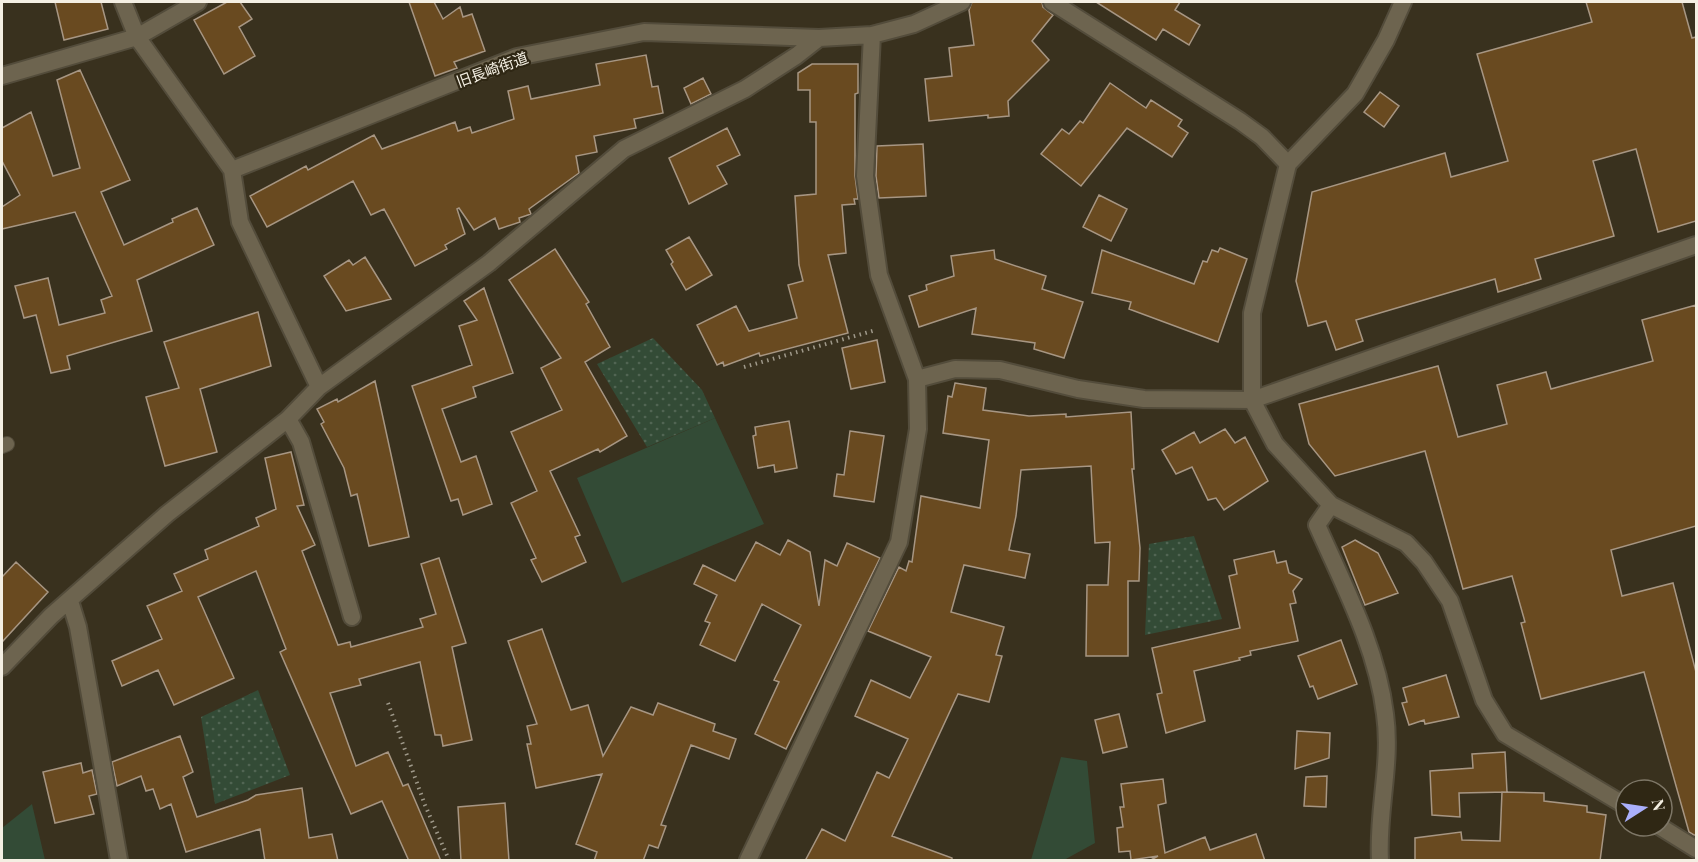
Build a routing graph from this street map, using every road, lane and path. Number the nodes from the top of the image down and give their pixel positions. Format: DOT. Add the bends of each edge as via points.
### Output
graph roads {
  1 [pos="123,2"];
  2 [pos="198,2"];
  3 [pos="962,2"];
  4 [pos="1052,2"];
  5 [pos="1403,2"];
  6 [pos="872,35"];
  7 [pos="137,37"];
  8 [pos="819,38"];
  9 [pos="2,76"];
  10 [pos="1288,164"];
  11 [pos="232,170"];
  12 [pos="1696,245"];
  13 [pos="897,324"];
  14 [pos="744,367"];
  15 [pos="916,379"];
  16 [pos="320,387"];
  17 [pos="1252,400"];
  18 [pos="288,419"];
  19 [pos="1332,505"];
  20 [pos="70,601"];
  21 [pos="352,618"];
  22 [pos="2,667"];
  23 [pos="388,703"];
  24 [pos="1614,799"];
  25 [pos="1674,835"];
  26 [pos="1696,849"];
  27 [pos="119,861"];
  28 [pos="449,861"];
  29 [pos="748,861"];
  30 [pos="1380,861"];
  1 -- 7 [label="street"];
  2 -- 7 [label="street"];
  3 -- 6 [label="street, 旧長崎街道" via="914,24"];
  4 -- 10 [label="street" via="1240,121"];
  5 -- 10 [label="street" via="1356,94"];
  6 -- 8 [label="street, 旧長崎街道"];
  6 -- 13 [label="street" via="865,176 879,275"];
  7 -- 9 [label="street"];
  7 -- 11 [label="street"];
  8 -- 11 [label="street, 旧長崎街道" via="644,32 518,57"];
  8 -- 16 [label="street" via="745,89 624,149 489,263"];
  10 -- 17 [label="street" via="1252,313"];
  11 -- 16 [label="street" via="240,222"];
  12 -- 17 [label="street"];
  13 -- 14 [label="path"];
  13 -- 15 [label="street"];
  15 -- 17 [label="street" via="955,369 1000,370 1144,399"];
  15 -- 29 [label="street" via="918,429 900,542"];
  16 -- 18 [label="street"];
  17 -- 19 [label="street" via="1275,444"];
  18 -- 20 [label="street" via="166,514"];
  18 -- 21 [label="street" via="301,442"];
  19 -- 24 [label="street" via="1406,543 1424,562 1450,601 1484,700 1505,734"];
  19 -- 30 [label="street" via="1317,525 1369,647 1386,715"];
  20 -- 22 [label="street"];
  20 -- 27 [label="street" via="78,627"];
  23 -- 28 [label="path"];
  25 -- 26 [label="street"];
}
